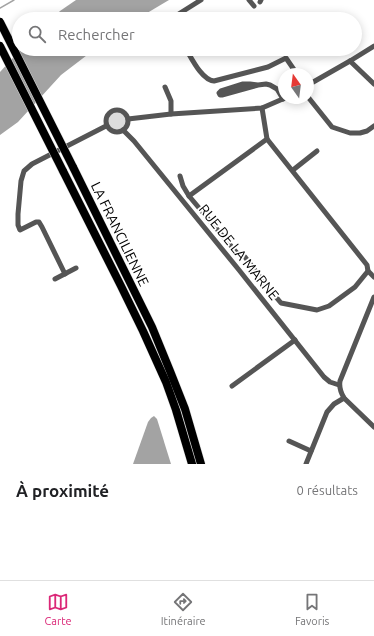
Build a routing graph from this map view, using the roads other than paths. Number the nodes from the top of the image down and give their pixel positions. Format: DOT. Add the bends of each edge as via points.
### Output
graph roads {
  1 [pos="202,0"];
  2 [pos="249,0"];
  3 [pos="254,6"];
  4 [pos="182,12"];
  5 [pos="0,22"];
  6 [pos="0,46"];
  7 [pos="12,46"];
  8 [pos="374,46"];
  9 [pos="362,54"];
  10 [pos="17,56"];
  11 [pos="190,56"];
  12 [pos="358,56"];
  13 [pos="350,61"];
  14 [pos="293,68"];
  15 [pos="314,82"];
  16 [pos="374,84"];
  17 [pos="258,85"];
  18 [pos="165,87"];
  19 [pos="278,90"];
  20 [pos="278,101"];
  21 [pos="314,104"];
  22 [pos="262,108"];
  23 [pos="171,114"];
  24 [pos="128,119"];
  25 [pos="106,126"];
  26 [pos="374,126"];
  27 [pos="123,130"];
  28 [pos="267,138"];
  29 [pos="317,151"];
  30 [pos="293,170"];
  31 [pos="180,176"];
  32 [pos="189,196"];
  33 [pos="76,268"];
  34 [pos="368,271"];
  35 [pos="66,274"];
  36 [pos="374,277"];
  37 [pos="54,279"];
  38 [pos="374,297"];
  39 [pos="295,340"];
  40 [pos="339,385"];
  41 [pos="232,386"];
  42 [pos="344,398"];
  43 [pos="374,427"];
  44 [pos="193,435"];
  45 [pos="289,441"];
  46 [pos="311,451"];
  47 [pos="192,464"];
  48 [pos="201,464"];
  49 [pos="206,464"];
  50 [pos="306,464"];
  1 -- 4 [label="street"];
  2 -- 3 [label="street"];
  5 -- 7 [label="highway, LA FRANCILIENNE, bridge"];
  6 -- 47 [label="highway, LA FRANCILIENNE, bridge" via="143,331 166,382"];
  8 -- 9 [label="street"];
  10 -- 44 [label="highway, LA FRANCILIENNE, bridge" via="152,327 183,402"];
  11 -- 14 [label="street" via="203,76 210,81 268,67 286,58"];
  12 -- 13 [label="street"];
  13 -- 15 [label="street"];
  13 -- 16 [label="street"];
  17 -- 17 [label="street" via="222,95 219,93 243,84"];
  17 -- 19 [label="street" via="270,85"];
  18 -- 23 [label="street"];
  20 -- 22 [label="street"];
  21 -- 26 [label="street" via="332,127 350,133 360,133"];
  22 -- 23 [label="street"];
  22 -- 28 [label="street"];
  23 -- 24 [label="street"];
  24 -- 25 [label="street" via="121,110 110,111 107,114"];
  24 -- 27 [label="street"];
  25 -- 27 [label="street" via="116,132"];
  25 -- 35 [label="street" via="32,164 24,171 21,181 18,214 20,230 39,222"];
  27 -- 39 [label="street, RUE DE LA MARNE"];
  28 -- 30 [label="street"];
  28 -- 32 [label="street"];
  29 -- 30 [label="street"];
  30 -- 34 [label="street" via="367,265"];
  31 -- 32 [label="street"];
  32 -- 34 [label="street" via="237,253 246,257 281,303 317,310 329,306 355,287"];
  33 -- 35 [label="street"];
  34 -- 36 [label="street"];
  35 -- 37 [label="street"];
  38 -- 40 [label="street"];
  39 -- 40 [label="street, RUE DE LA MARNE" via="326,378"];
  39 -- 41 [label="street"];
  40 -- 42 [label="street"];
  42 -- 43 [label="street"];
  42 -- 46 [label="street" via="327,412"];
  44 -- 48 [label="highway, LA FRANCILIENNE"];
  44 -- 49 [label="highway" via="199,440"];
  45 -- 46 [label="street"];
  46 -- 50 [label="street"];
}
